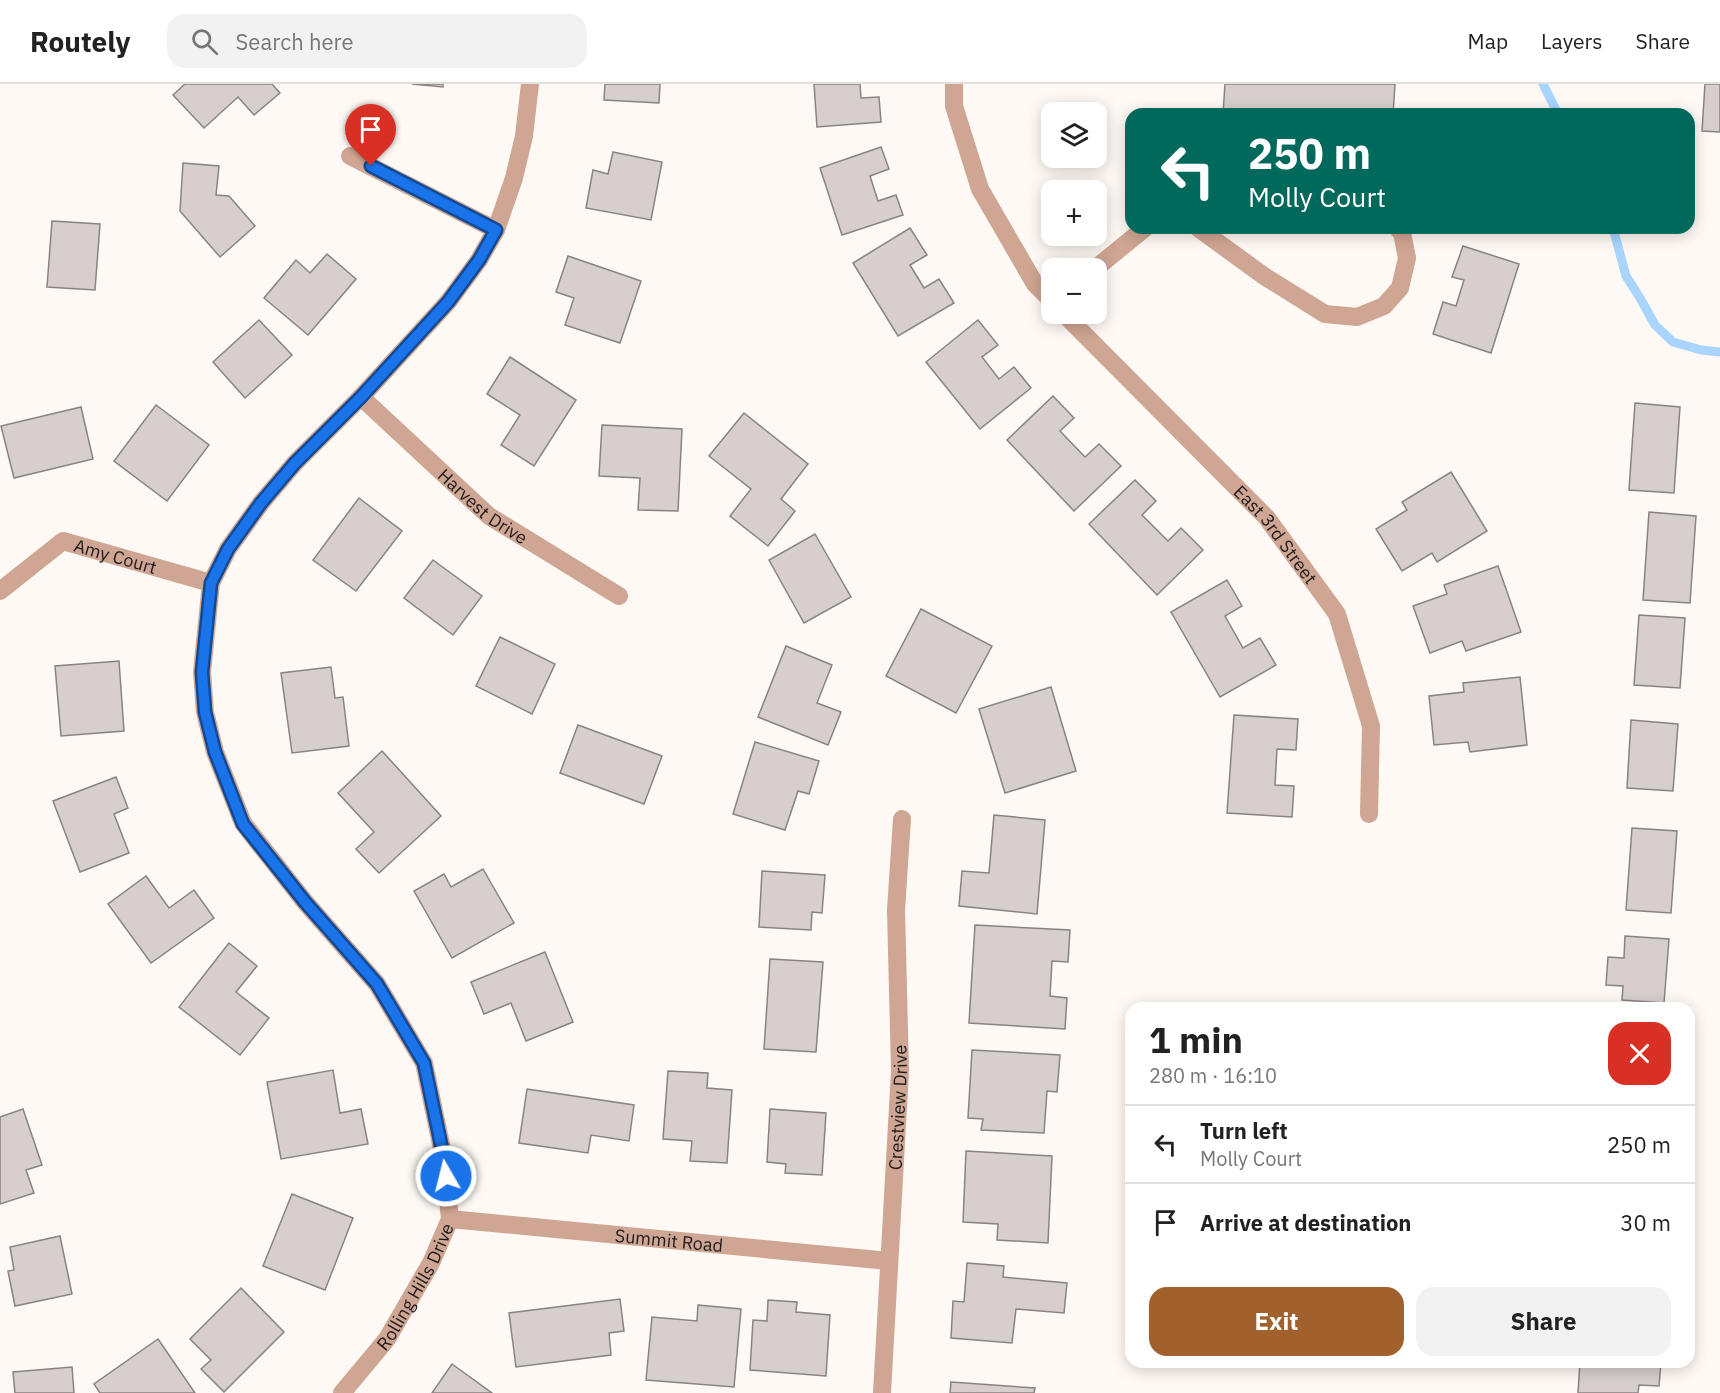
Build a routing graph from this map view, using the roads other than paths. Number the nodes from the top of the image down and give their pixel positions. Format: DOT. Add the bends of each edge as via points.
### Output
graph roads {
  1 [pos="530,84"];
  2 [pos="954,84"];
  3 [pos="350,156"];
  4 [pos="496,230"];
  5 [pos="1138,234"];
  6 [pos="1206,234"];
  7 [pos="1402,234"];
  8 [pos="1107,259"];
  9 [pos="1041,290"];
  10 [pos="1074,324"];
  11 [pos="361,397"];
  12 [pos="211,583"];
  13 [pos="0,591"];
  14 [pos="619,596"];
  15 [pos="1369,814"];
  16 [pos="902,819"];
  17 [pos="450,1219"];
  18 [pos="889,1261"];
  19 [pos="342,1393"];
  20 [pos="882,1393"];
  1 -- 4 [label="street, Rolling Hills Drive" via="524,136"];
  2 -- 9 [label="street" via="954,106 980,189"];
  3 -- 4 [label="street"];
  4 -- 11 [label="street, Rolling Hills Drive" via="448,302"];
  5 -- 8 [label="street"];
  6 -- 7 [label="street" via="1325,314 1357,317 1384,306 1400,288 1407,258"];
  10 -- 15 [label="street, East 3rd Street" via="1266,518 1337,614 1371,726"];
  11 -- 12 [label="street, Rolling Hills Drive" via="261,503 228,549"];
  11 -- 14 [label="street, Harvest Drive" via="489,516"];
  12 -- 13 [label="street, Amy Court" via="63,541"];
  12 -- 17 [label="street, Rolling Hills Drive" via="202,672 205,712 215,752 243,824 377,984 424,1063 443,1154"];
  16 -- 18 [label="street, Crestview Drive" via="896,910 900,1071"];
  17 -- 18 [label="street, Summit Road"];
  17 -- 19 [label="street, Rolling Hills Drive" via="431,1263 387,1339"];
  18 -- 20 [label="street, Crestview Drive"];
}
